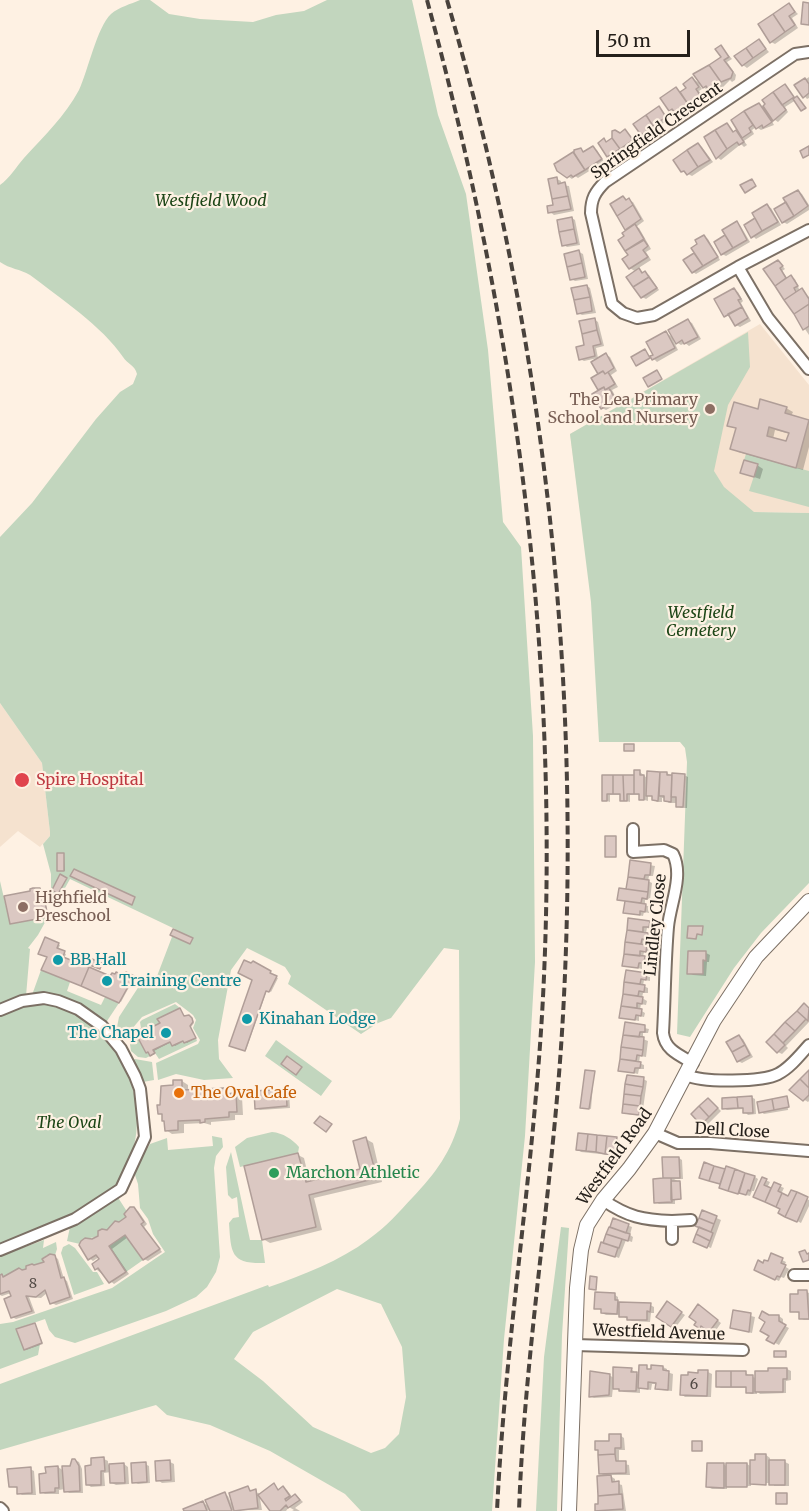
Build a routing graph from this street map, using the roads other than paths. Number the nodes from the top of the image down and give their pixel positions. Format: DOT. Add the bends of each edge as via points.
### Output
graph roads {
  1 [pos="809,52"];
  2 [pos="809,230"];
  3 [pos="738,267"];
  4 [pos="809,369"];
  5 [pos="633,829"];
  6 [pos="809,901"];
  7 [pos="0,1010"];
  8 [pos="809,1045"];
  9 [pos="690,1069"];
  10 [pos="655,1133"];
  11 [pos="809,1152"];
  12 [pos="603,1200"];
  13 [pos="691,1220"];
  14 [pos="672,1221"];
  15 [pos="672,1239"];
  16 [pos="0,1250"];
  17 [pos="794,1275"];
  18 [pos="809,1275"];
  19 [pos="575,1345"];
  20 [pos="743,1350"];
  21 [pos="569,1511"];
  1 -- 3 [label="street, Springfield Crescent" via="785,60 605,182 592,197 591,213 609,296 616,309 629,316 654,315"];
  2 -- 3 [label="street, Springfield Crescent"];
  3 -- 4 [label="street" via="768,318"];
  5 -- 9 [label="street, Lindley Close" via="633,852 664,850 673,854 677,866 668,926 663,1033 664,1041"];
  6 -- 9 [label="street, Westfield Road" via="756,957 714,1020"];
  7 -- 16 [label="street" via="44,998 91,1017 121,1049 140,1089 145,1137 121,1189 75,1219"];
  8 -- 9 [label="street" via="780,1074 770,1077 693,1079"];
  9 -- 10 [label="street, Westfield Road"];
  10 -- 11 [label="street, Dell Close" via="678,1143"];
  10 -- 12 [label="street, Westfield Road"];
  12 -- 14 [label="street" via="622,1213"];
  12 -- 19 [label="street, Westfield Road" via="592,1214 582,1244"];
  13 -- 14 [label="street"];
  14 -- 15 [label="street"];
  17 -- 18 [label="street"];
  19 -- 20 [label="street, Westfield Avenue"];
  19 -- 21 [label="street, Westfield Road"];
}
